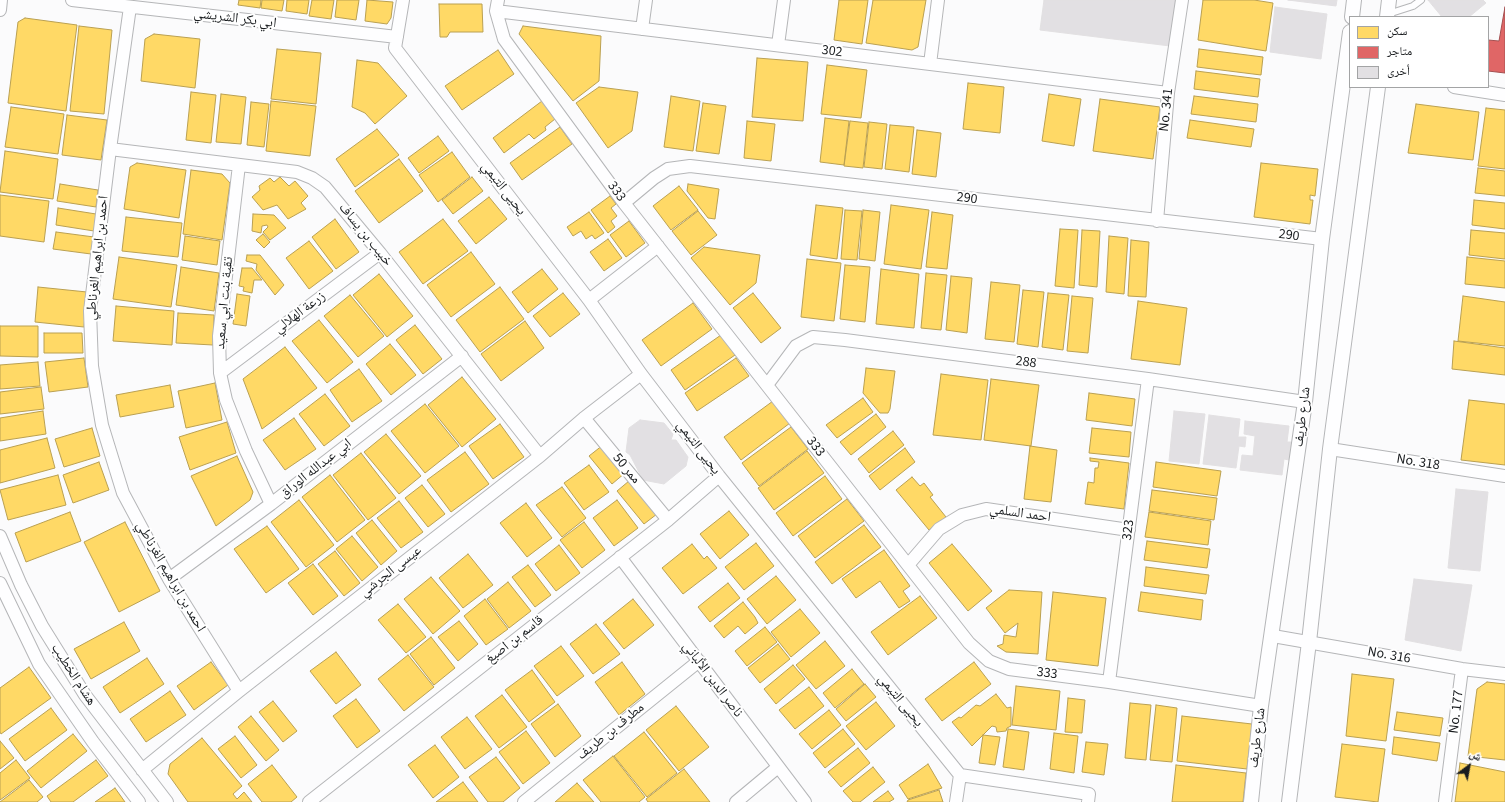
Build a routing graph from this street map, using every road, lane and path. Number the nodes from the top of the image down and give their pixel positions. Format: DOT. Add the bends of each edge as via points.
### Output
graph roads {
  1 [pos="1,0"];
  2 [pos="72,0"];
  3 [pos="403,0"];
  4 [pos="646,0"];
  5 [pos="784,0"];
  6 [pos="938,0"];
  7 [pos="1182,0"];
  8 [pos="1354,0"];
  9 [pos="1389,0"];
  10 [pos="1421,0"];
  11 [pos="497,6"];
  12 [pos="130,7"];
  13 [pos="0,10"];
  14 [pos="1352,16"];
  15 [pos="1387,16"];
  16 [pos="642,29"];
  17 [pos="397,38"];
  18 [pos="1349,39"];
  19 [pos="778,45"];
  20 [pos="930,64"];
  21 [pos="1378,88"];
  22 [pos="1460,88"];
  23 [pos="1168,93"];
  24 [pos="1505,95"];
  25 [pos="110,149"];
  26 [pos="239,165"];
  27 [pos="624,203"];
  28 [pos="1157,220"];
  29 [pos="1322,239"];
  30 [pos="658,246"];
  31 [pos="380,253"];
  32 [pos="588,300"];
  33 [pos="462,356"];
  34 [pos="220,373"];
  35 [pos="641,374"];
  36 [pos="1148,378"];
  37 [pos="767,385"];
  38 [pos="1305,402"];
  39 [pos="584,418"];
  40 [pos="1330,449"];
  41 [pos="540,456"];
  42 [pos="719,476"];
  43 [pos="1505,476"];
  44 [pos="272,504"];
  45 [pos="668,520"];
  46 [pos="1129,530"];
  47 [pos="0,536"];
  48 [pos="620,557"];
  49 [pos="908,565"];
  50 [pos="169,579"];
  51 [pos="0,583"];
  52 [pos="1272,636"];
  53 [pos="1309,642"];
  54 [pos="699,661"];
  55 [pos="1462,669"];
  56 [pos="1505,674"];
  57 [pos="1109,682"];
  58 [pos="239,691"];
  59 [pos="1262,706"];
  60 [pos="778,767"];
  61 [pos="142,770"];
  62 [pos="960,775"];
  63 [pos="323,798"];
  64 [pos="1089,798"];
  65 [pos="139,802"];
  66 [pos="167,802"];
  67 [pos="309,802"];
  68 [pos="524,802"];
  69 [pos="736,802"];
  70 [pos="805,802"];
  71 [pos="956,802"];
  72 [pos="1251,802"];
  73 [pos="1289,802"];
  74 [pos="1445,802"];
  1 -- 13 [label="street"];
  2 -- 12 [label="street, ابي بكر الشريشي"];
  3 -- 17 [label="street, يحيى التيمي"];
  4 -- 16 [label="street"];
  5 -- 19 [label="street"];
  6 -- 20 [label="street"];
  7 -- 23 [label="street, No. 341"];
  8 -- 14 [label="street"];
  9 -- 15 [label="street"];
  10 -- 15 [label="lane" via="1413,6"];
  11 -- 16 [label="street, 302"];
  11 -- 27 [label="street, 333" via="504,39"];
  12 -- 17 [label="street, ابي بكر الشريشي"];
  12 -- 25 [label="street, احمد بن ابراهيم الغرناطي"];
  16 -- 19 [label="street, 302"];
  17 -- 32 [label="street, يحيى التيمي" via="396,48"];
  18 -- 29 [label="street, شارع طريف"];
  19 -- 20 [label="street, 302"];
  20 -- 23 [label="street, 302"];
  21 -- 40 [label="street"];
  22 -- 24 [label="street"];
  23 -- 28 [label="street, No. 341"];
  25 -- 26 [label="street, خبيب بن يساف"];
  25 -- 50 [label="street, احمد بن ابراهيم الغرناطي" via="90,311 92,366 102,426 124,493"];
  26 -- 31 [label="street, خبيب بن يساف" via="297,172 312,178 325,187"];
  26 -- 34 [label="street, تقية بنت ابي سعيد" via="219,336"];
  27 -- 28 [label="street, 290" via="668,169 690,166"];
  27 -- 30 [label="street, 333"];
  28 -- 29 [label="street, 290"];
  29 -- 38 [label="street, شارع طريف"];
  30 -- 32 [label="street"];
  30 -- 37 [label="street, 333"];
  31 -- 33 [label="street, خبيب بن يساف"];
  31 -- 34 [label="street, زرعة الهلالي"];
  32 -- 35 [label="street, يحيى التيمي"];
  33 -- 41 [label="street, خبيب بن يساف"];
  33 -- 44 [label="street, ابي عبدالله الوراق"];
  34 -- 44 [label="street, تقية بنت ابي سعيد" via="226,400 246,451"];
  35 -- 39 [label="street, عيسى الجرشي"];
  35 -- 42 [label="street, يحيى التيمي"];
  36 -- 37 [label="street, 288" via="813,338 796,346"];
  36 -- 38 [label="street, 288"];
  36 -- 46 [label="street, 323"];
  37 -- 49 [label="street, 333"];
  38 -- 52 [label="street, شارع طريف"];
  39 -- 41 [label="street, عيسى الجرشي"];
  39 -- 45 [label="street, ممر 50"];
  40 -- 43 [label="street, No. 318"];
  40 -- 53 [label="street"];
  41 -- 58 [label="street, عيسى الجرشي"];
  42 -- 45 [label="street, قاسم بن اصبغ"];
  42 -- 62 [label="street, يحيى التيمي"];
  44 -- 50 [label="street, ابي عبدالله الوراق"];
  45 -- 48 [label="street, قاسم بن اصبغ"];
  46 -- 49 [label="street, احمد السلمي" via="986,509 962,515 939,529"];
  46 -- 57 [label="street, 323"];
  47 -- 61 [label="street, هشام الخطيب" via="42,626 85,695"];
  48 -- 54 [label="street, ناصر الدين الألباني"];
  48 -- 63 [label="street, قاسم بن اصبغ"];
  49 -- 57 [label="street, 333" via="969,643 988,661 1009,669"];
  50 -- 58 [label="street, احمد بن ابراهيم الغرناطي"];
  51 -- 65 [label="street, هشام الخطيب" via="39,664 93,742"];
  52 -- 53 [label="street, No. 316"];
  52 -- 59 [label="street, شارع طريف"];
  53 -- 55 [label="street, No. 316"];
  53 -- 73 [label="street"];
  54 -- 60 [label="street, ناصر الدين الألباني"];
  54 -- 68 [label="street, مطرف بن طريف"];
  55 -- 56 [label="street, No. 316"];
  55 -- 74 [label="street, No. 177"];
  57 -- 59 [label="street, 333"];
  58 -- 61 [label="street, عيسى الجرشي"];
  59 -- 72 [label="street, شارع طريف"];
  60 -- 69 [label="street"];
  60 -- 70 [label="street, ناصر الدين الألباني"];
  61 -- 66 [label="street, هشام الخطيب"];
  62 -- 64 [label="street"];
  62 -- 71 [label="street"];
  63 -- 67 [label="street, قاسم بن اصبغ"];
}
